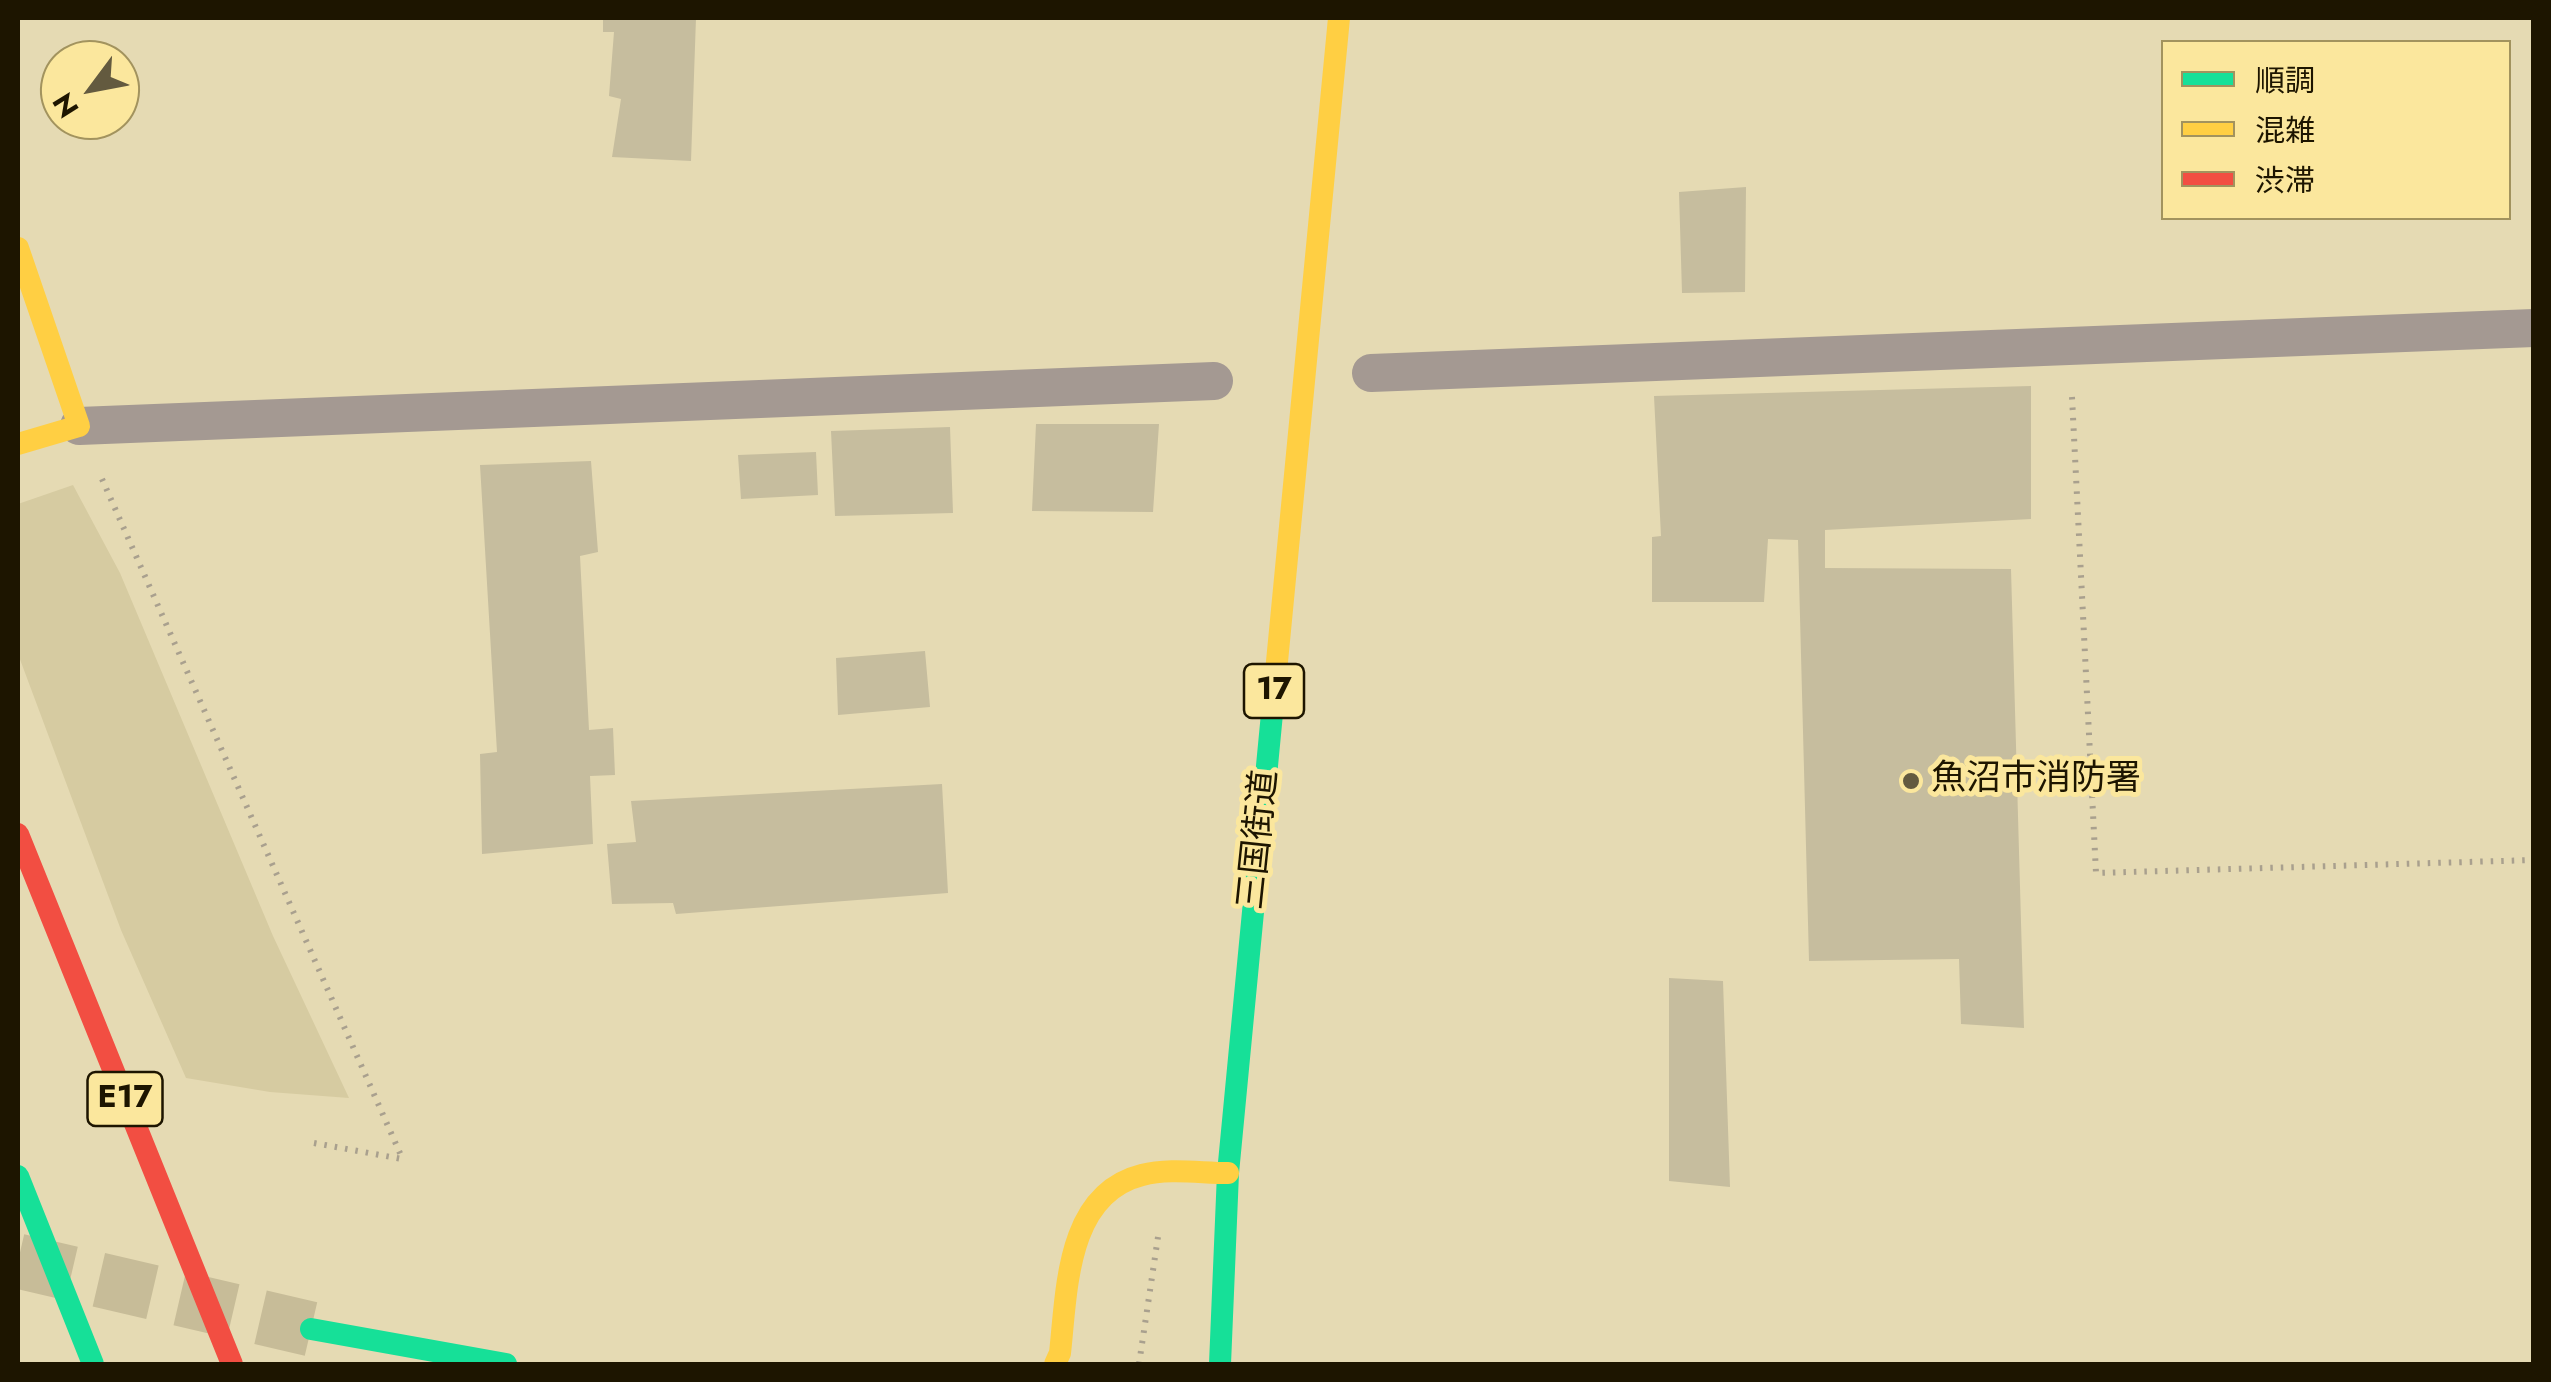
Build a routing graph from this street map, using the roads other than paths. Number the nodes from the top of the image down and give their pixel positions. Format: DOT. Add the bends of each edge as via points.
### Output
graph roads {
  1 [pos="1339,18"];
  2 [pos="18,248"];
  3 [pos="2534,328"];
  4 [pos="1371,373"];
  5 [pos="1214,381"];
  6 [pos="79,426"];
  7 [pos="18,444"];
  8 [pos="18,834"];
  9 [pos="1228,1173"];
  10 [pos="18,1176"];
  11 [pos="312,1329"];
  12 [pos="93,1364"];
  13 [pos="232,1364"];
  14 [pos="506,1364"];
  15 [pos="1055,1364"];
  16 [pos="1220,1364"];
  1 -- 9 [label="main road, 三国街道 / 17"];
  2 -- 6 [label="main road"];
  3 -- 4 [label="lane"];
  5 -- 6 [label="lane"];
  6 -- 7 [label="main road"];
  8 -- 13 [label="main road, E17"];
  9 -- 15 [label="main road" via="1139,1176 1109,1190 1086,1217 1074,1250"];
  9 -- 16 [label="main road, 三国街道 / 17"];
  10 -- 12 [label="main road"];
  11 -- 14 [label="main road"];
}
